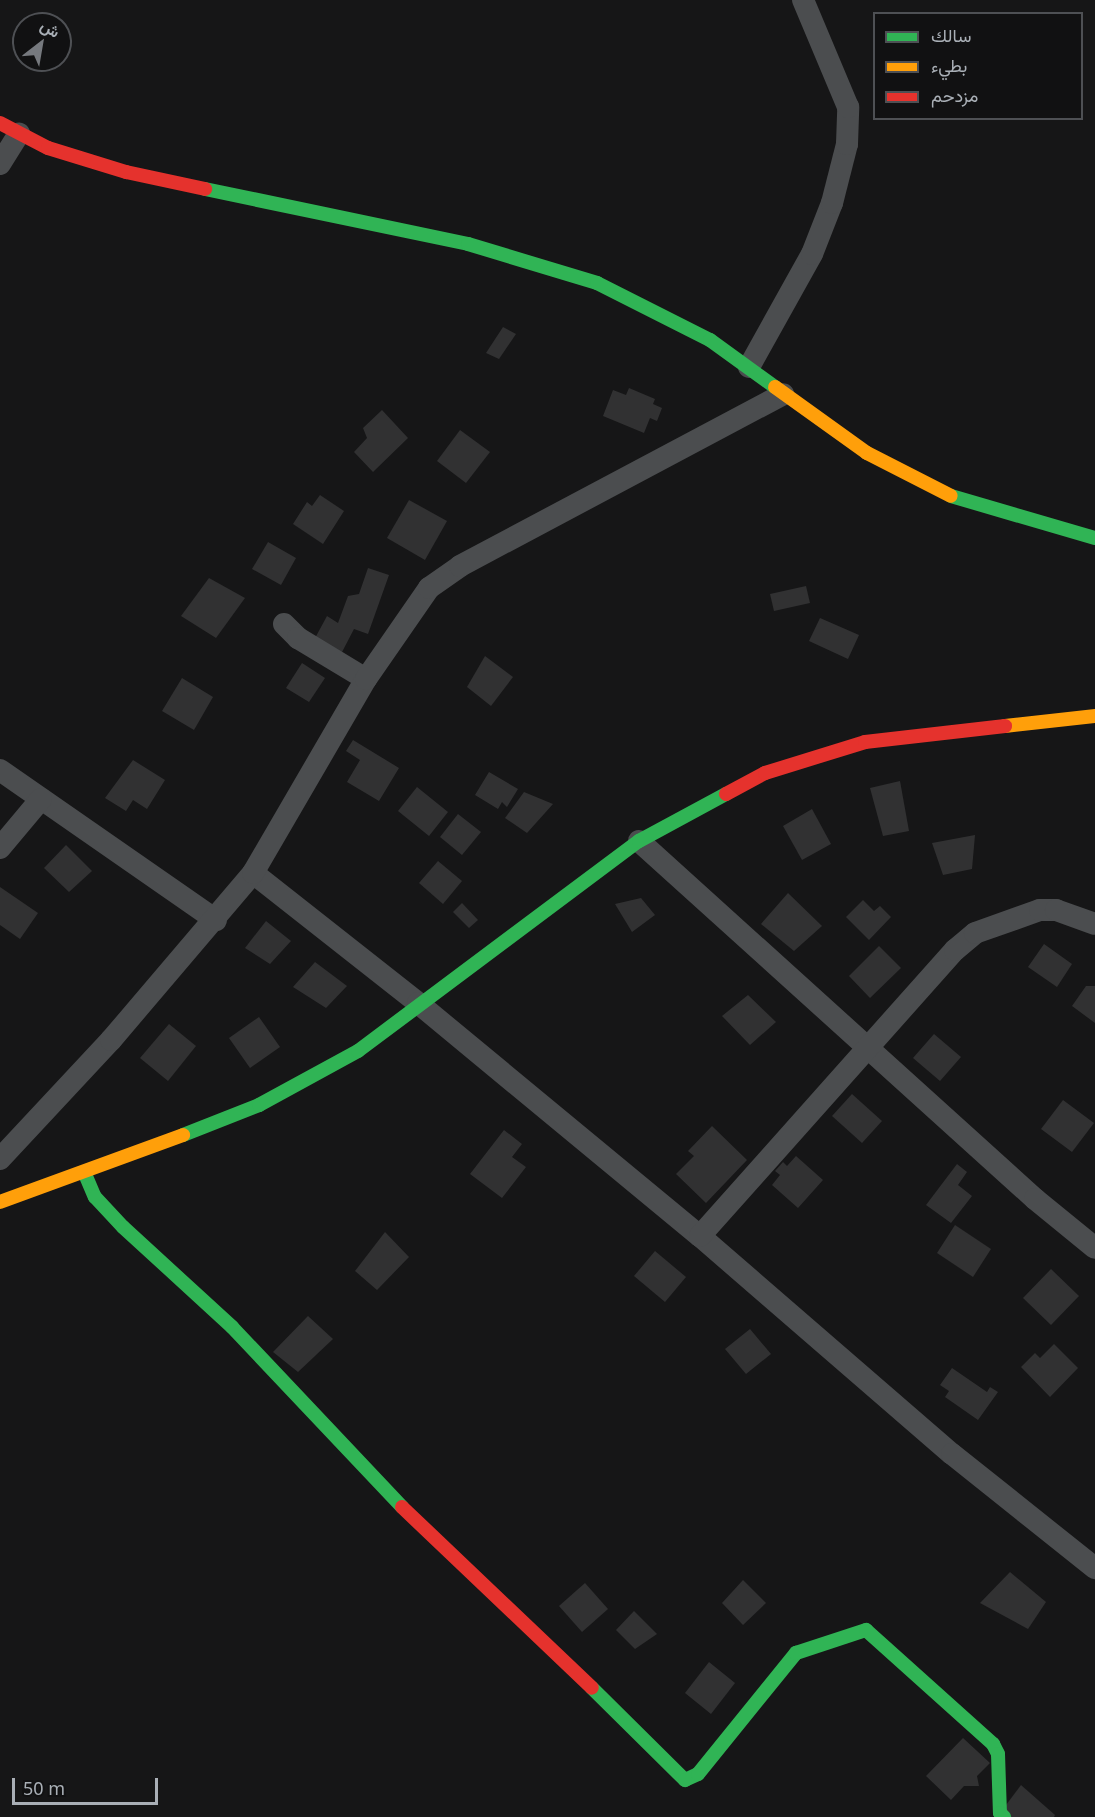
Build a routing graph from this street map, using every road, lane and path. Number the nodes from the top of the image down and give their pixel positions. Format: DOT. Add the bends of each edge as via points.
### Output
graph roads {
  1 [pos="803,0"];
  2 [pos="10,129"];
  3 [pos="0,164"];
  4 [pos="749,366"];
  5 [pos="783,394"];
  6 [pos="1095,537"];
  7 [pos="284,624"];
  8 [pos="366,679"];
  9 [pos="1095,716"];
  10 [pos="0,770"];
  11 [pos="42,799"];
  12 [pos="639,841"];
  13 [pos="0,848"];
  14 [pos="253,873"];
  15 [pos="216,920"];
  16 [pos="1095,924"];
  17 [pos="418,1004"];
  18 [pos="869,1050"];
  19 [pos="0,1159"];
  20 [pos="86,1174"];
  21 [pos="0,1202"];
  22 [pos="700,1236"];
  23 [pos="1095,1248"];
  24 [pos="1095,1568"];
  25 [pos="1004,1817"];
  1 -- 4 [label="street" via="848,107 847,144 835,194 812,254"];
  2 -- 3 [label="street"];
  2 -- 4 [label="street" via="126,172 468,244 564,272 647,306"];
  4 -- 5 [label="street"];
  5 -- 6 [label="street" via="867,453 948,495"];
  5 -- 8 [label="street" via="447,574 423,595"];
  7 -- 8 [label="street" via="298,638"];
  8 -- 14 [label="street"];
  9 -- 12 [label="street" via="835,749 765,773"];
  10 -- 11 [label="street"];
  11 -- 13 [label="street"];
  11 -- 15 [label="street"];
  12 -- 17 [label="street"];
  12 -- 18 [label="street"];
  14 -- 15 [label="street"];
  14 -- 17 [label="street"];
  15 -- 19 [label="street" via="46,1114"];
  16 -- 18 [label="street" via="1056,910 1040,910 975,933 955,950"];
  17 -- 20 [label="street" via="358,1051 279,1095"];
  17 -- 22 [label="street"];
  18 -- 22 [label="street"];
  18 -- 23 [label="street"];
  20 -- 21 [label="street"];
  20 -- 25 [label="street" via="95,1197 123,1227 232,1327 421,1527 638,1731 680,1777 685,1780 698,1774 796,1653 866,1630 993,1744 998,1754 1000,1813"];
  22 -- 24 [label="street" via="952,1454"];
}
